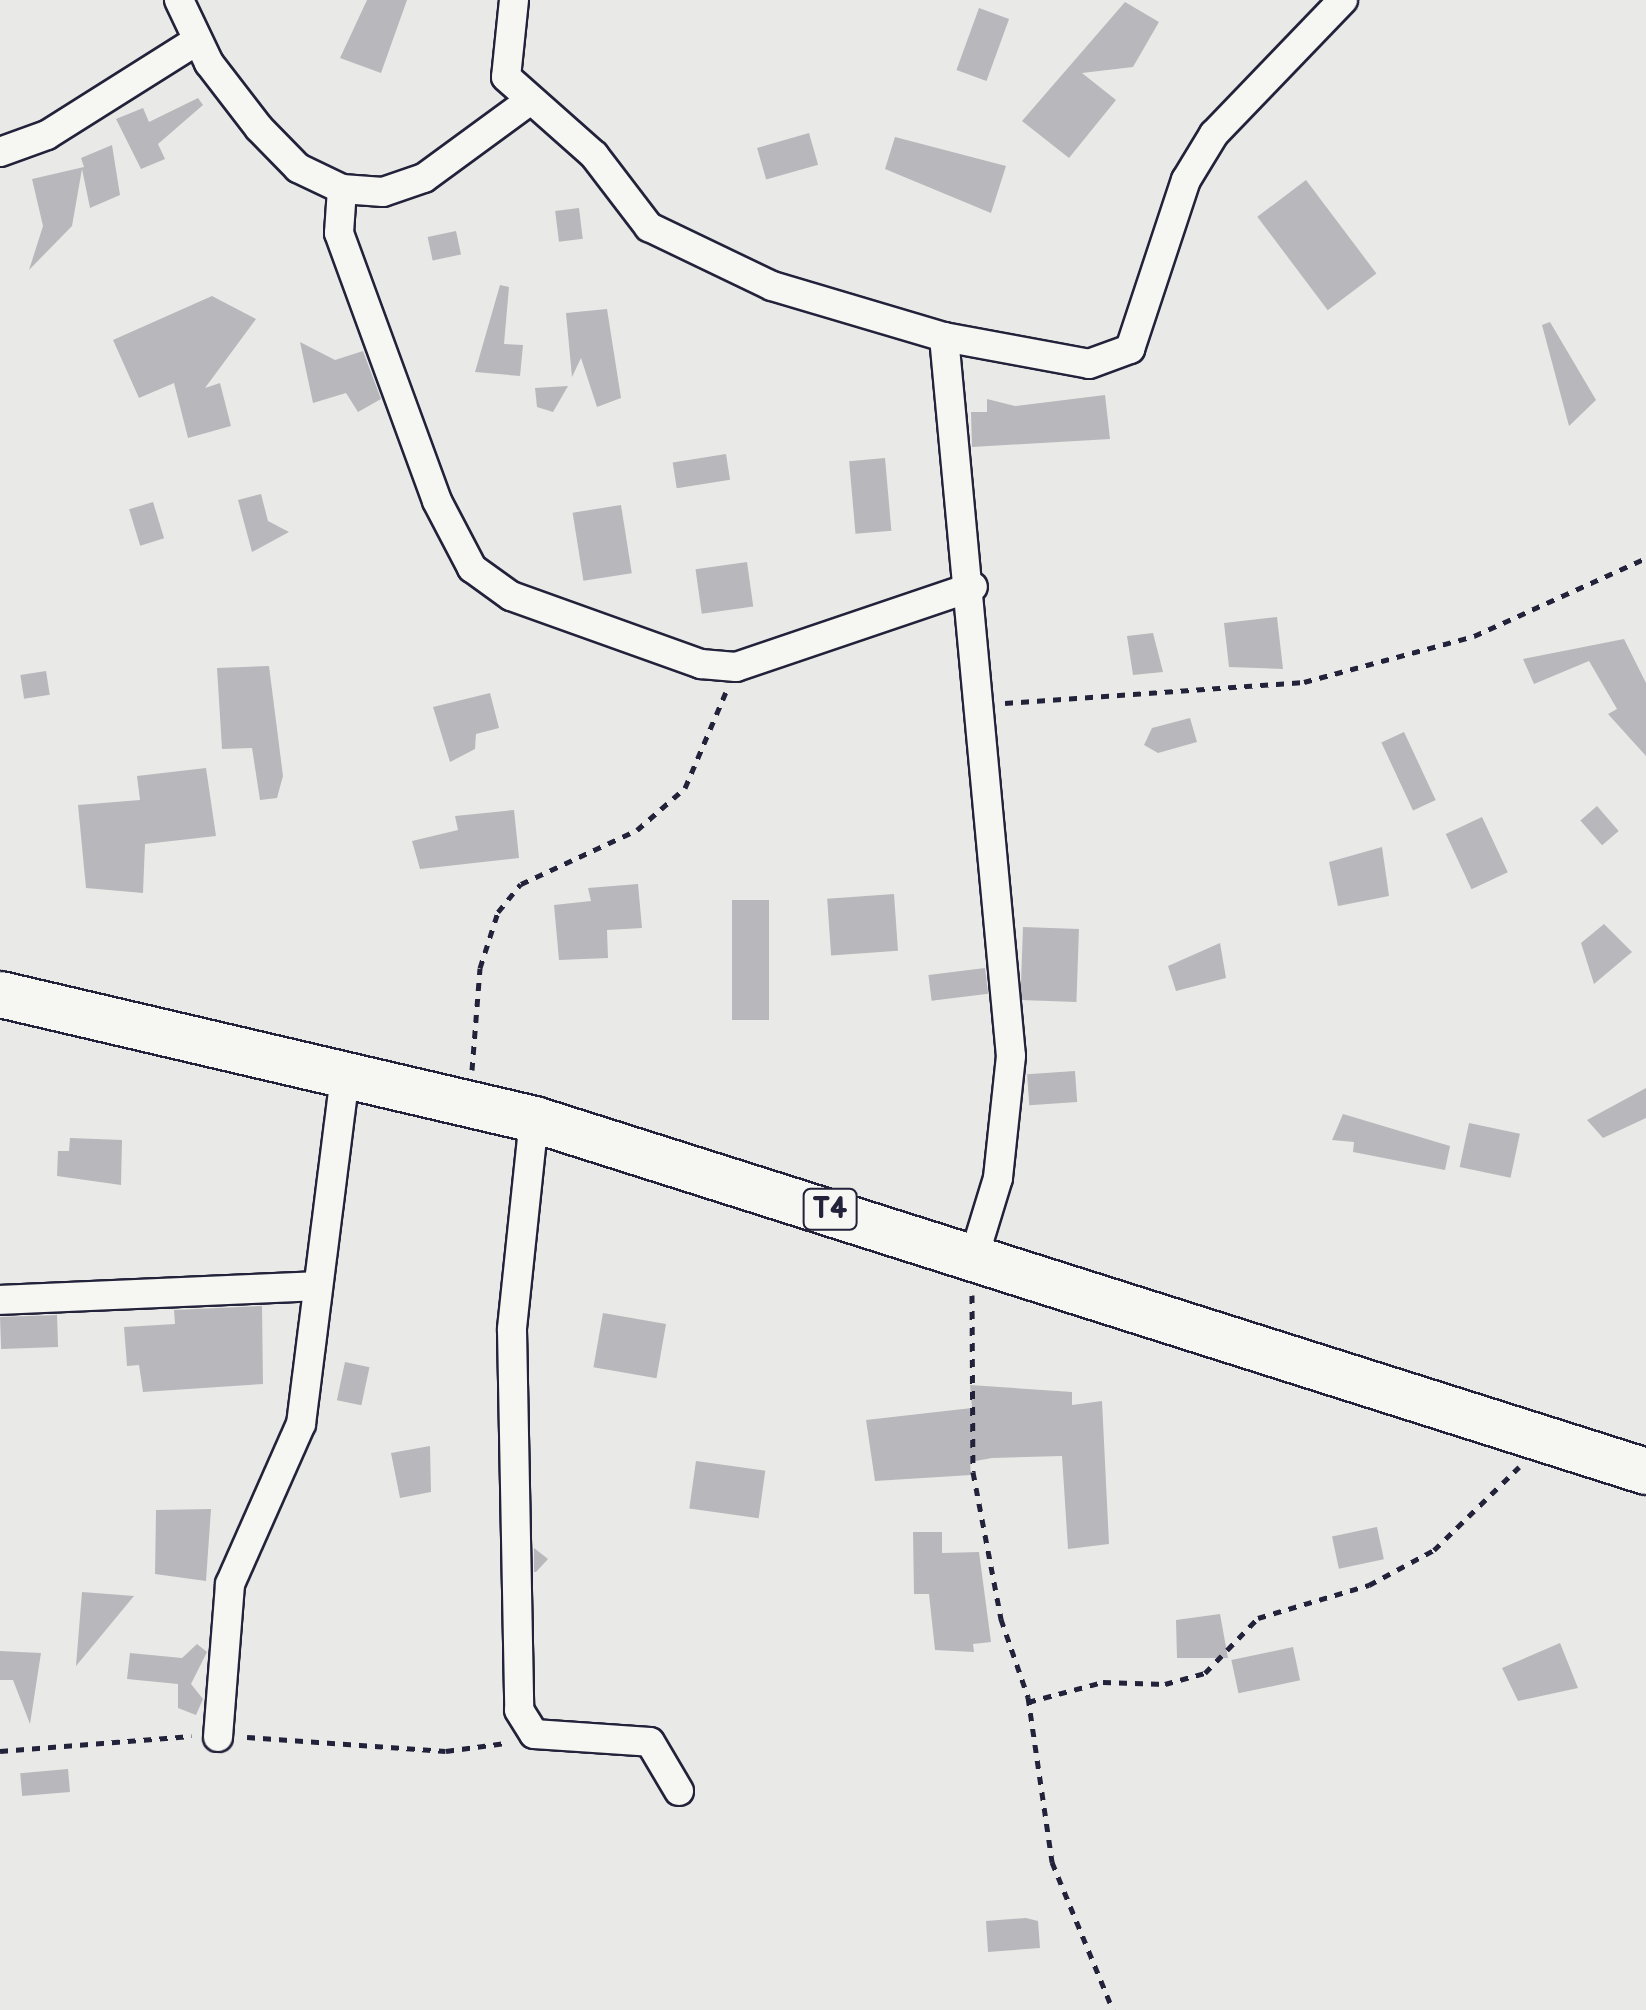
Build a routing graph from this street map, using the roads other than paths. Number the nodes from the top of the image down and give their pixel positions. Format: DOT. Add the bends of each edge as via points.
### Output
graph roads {
  1 [pos="178,0"];
  2 [pos="514,0"];
  3 [pos="1344,0"];
  4 [pos="198,40"];
  5 [pos="528,102"];
  6 [pos="0,152"];
  7 [pos="342,189"];
  8 [pos="944,337"];
  9 [pos="973,587"];
  10 [pos="0,994"];
  11 [pos="344,1076"];
  12 [pos="534,1120"];
  13 [pos="975,1253"];
  14 [pos="318,1286"];
  15 [pos="0,1300"];
  16 [pos="1646,1470"];
  17 [pos="218,1737"];
  18 [pos="679,1791"];
  1 -- 4 [label="street"];
  2 -- 5 [label="street" via="506,77"];
  3 -- 8 [label="street" via="1214,134 1186,180 1130,349 1090,364"];
  4 -- 6 [label="street" via="47,135"];
  4 -- 7 [label="street" via="259,128 298,168"];
  5 -- 7 [label="street" via="424,178 383,192"];
  5 -- 8 [label="street" via="594,155 649,227 772,286"];
  7 -- 9 [label="street" via="339,233 438,501 472,568 511,596 736,667"];
  8 -- 9 [label="street"];
  9 -- 13 [label="street" via="1011,1056 998,1178"];
  10 -- 11 [label="highway, T4"];
  11 -- 12 [label="highway, T4"];
  11 -- 14 [label="street"];
  12 -- 13 [label="highway, T4"];
  12 -- 18 [label="street" via="512,1330 519,1710 534,1734 650,1742"];
  13 -- 16 [label="highway, T4"];
  14 -- 15 [label="street"];
  14 -- 17 [label="street" via="301,1424 230,1584"];
}
